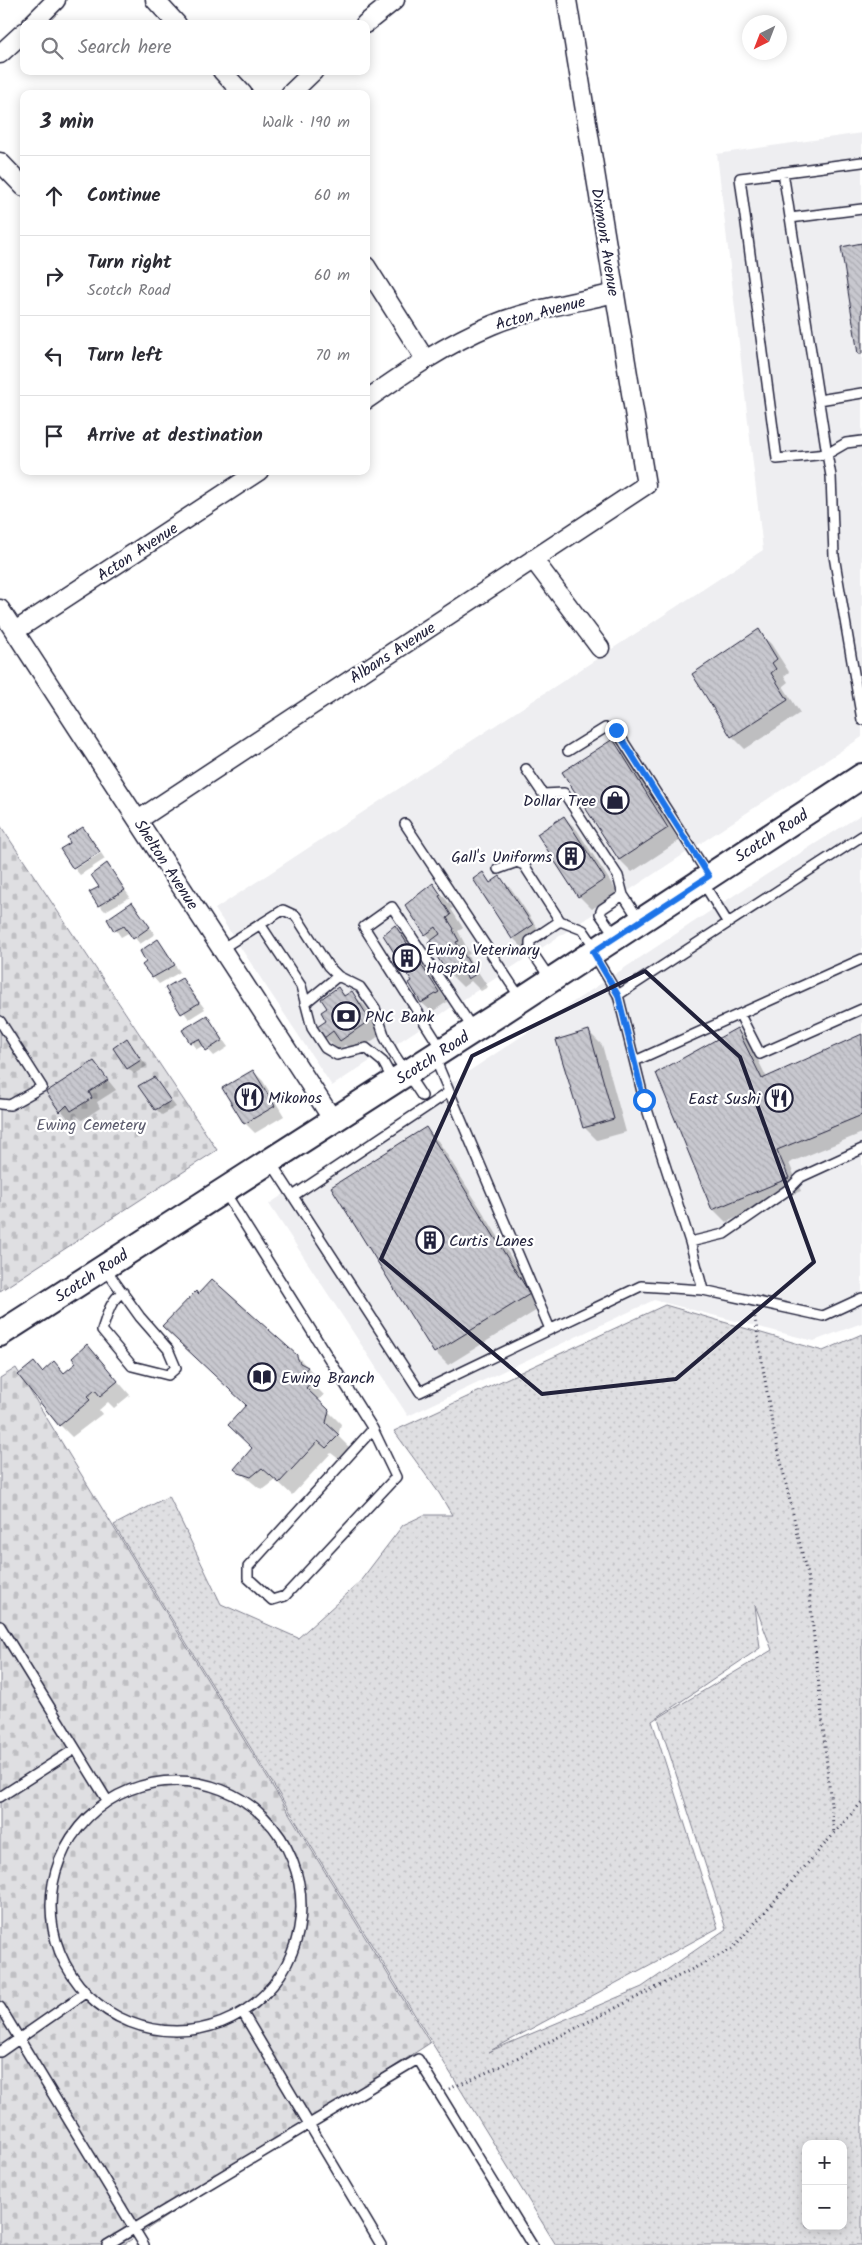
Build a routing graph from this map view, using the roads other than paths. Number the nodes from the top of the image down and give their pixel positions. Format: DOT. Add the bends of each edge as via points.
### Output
graph roads {
  1 [pos="56,0"];
  2 [pos="155,0"];
  3 [pos="395,0"];
  4 [pos="567,0"];
  5 [pos="36,20"];
  6 [pos="173,20"];
  7 [pos="370,20"];
  8 [pos="20,36"];
  9 [pos="0,54"];
  10 [pos="226,75"];
  11 [pos="310,75"];
  12 [pos="239,90"];
  13 [pos="294,90"];
  14 [pos="0,162"];
  15 [pos="862,162"];
  16 [pos="783,172"];
  17 [pos="20,183"];
  18 [pos="862,209"];
  19 [pos="790,218"];
  20 [pos="370,272"];
  21 [pos="614,294"];
  22 [pos="425,359"];
  23 [pos="862,393"];
  24 [pos="370,397"];
  25 [pos="819,400"];
  26 [pos="862,441"];
  27 [pos="827,454"];
  28 [pos="254,475"];
  29 [pos="646,485"];
  30 [pos="534,559"];
  31 [pos="0,609"];
  32 [pos="15,631"];
  33 [pos="600,648"];
  34 [pos="862,720"];
  35 [pos="568,751"];
  36 [pos="526,768"];
  37 [pos="862,776"];
  38 [pos="138,820"];
  39 [pos="405,824"];
  40 [pos="862,836"];
  41 [pos="498,869"];
  42 [pos="705,878"];
  43 [pos="623,895"];
  44 [pos="560,921"];
  45 [pos="640,921"];
  46 [pos="728,923"];
  47 [pos="260,924"];
  48 [pos="602,946"];
  49 [pos="221,949"];
  50 [pos="862,959"];
  51 [pos="338,976"];
  52 [pos="551,980"];
  53 [pos="618,995"];
  54 [pos="522,999"];
  55 [pos="305,1002"];
  56 [pos="862,1009"];
  57 [pos="740,1015"];
  58 [pos="0,1021"];
  59 [pos="474,1030"];
  60 [pos="438,1053"];
  61 [pos="635,1061"];
  62 [pos="400,1077"];
  63 [pos="449,1092"];
  64 [pos="422,1096"];
  65 [pos="0,1104"];
  66 [pos="333,1120"];
  67 [pos="862,1148"];
  68 [pos="270,1161"];
  69 [pos="224,1190"];
  70 [pos="293,1196"];
  71 [pos="690,1242"];
  72 [pos="104,1267"];
  73 [pos="702,1290"];
  74 [pos="124,1292"];
  75 [pos="862,1298"];
  76 [pos="550,1329"];
  77 [pos="0,1334"];
  78 [pos="373,1429"];
  79 [pos="0,1626"];
  80 [pos="75,1749"];
  81 [pos="0,1797"];
  82 [pos="107,1800"];
  83 [pos="85,1993"];
  84 [pos="0,2007"];
  85 [pos="243,2013"];
  86 [pos="20,2039"];
  87 [pos="0,2052"];
  88 [pos="310,2125"];
  89 [pos="134,2229"];
  90 [pos="106,2245"];
  91 [pos="144,2245"];
  92 [pos="381,2245"];
  93 [pos="532,2245"];
  1 -- 5 [label="street"];
  2 -- 6 [label="street"];
  3 -- 7 [label="street"];
  4 -- 21 [label="street, Dixmont Avenue"];
  8 -- 9 [label="street"];
  10 -- 12 [label="street"];
  11 -- 13 [label="street"];
  14 -- 17 [label="street"];
  15 -- 16 [label="lane"];
  16 -- 19 [label="lane"];
  16 -- 27 [label="lane" via="740,178 778,459"];
  18 -- 19 [label="lane"];
  19 -- 25 [label="lane"];
  20 -- 22 [label="street"];
  21 -- 22 [label="street, Acton Avenue" via="513,317"];
  21 -- 29 [label="street, Dixmont Avenue"];
  22 -- 24 [label="street, Acton Avenue"];
  23 -- 25 [label="lane"];
  25 -- 27 [label="lane"];
  26 -- 27 [label="lane" via="846,444"];
  27 -- 34 [label="lane" via="834,556"];
  28 -- 32 [label="street, Acton Avenue"];
  29 -- 30 [label="street, Albans Avenue"];
  30 -- 33 [label="street"];
  30 -- 38 [label="street, Albans Avenue"];
  31 -- 32 [label="street, Shelton Avenue"];
  32 -- 38 [label="street, Shelton Avenue"];
  35 -- 42 [label="lane" via="605,728 616,730"];
  36 -- 43 [label="lane" via="543,794 564,793 618,876"];
  37 -- 42 [label="main road, Scotch Road"];
  38 -- 49 [label="street, Shelton Avenue"];
  39 -- 54 [label="lane"];
  40 -- 46 [label="lane"];
  41 -- 44 [label="lane" via="517,862 524,865"];
  42 -- 45 [label="main road, Scotch Road"];
  42 -- 46 [label="lane"];
  43 -- 45 [label="lane"];
  43 -- 48 [label="lane" via="602,909"];
  44 -- 48 [label="lane" via="583,930"];
  44 -- 52 [label="lane" via="530,941 530,949"];
  45 -- 48 [label="main road, Scotch Road"];
  46 -- 53 [label="lane"];
  47 -- 49 [label="lane"];
  47 -- 51 [label="lane" via="283,910 296,916"];
  47 -- 55 [label="lane" via="301,986"];
  48 -- 52 [label="main road, Scotch Road"];
  48 -- 53 [label="lane"];
  49 -- 66 [label="street, Shelton Avenue"];
  50 -- 57 [label="lane"];
  51 -- 55 [label="lane"];
  51 -- 62 [label="lane" via="360,987 375,1008"];
  52 -- 54 [label="main road, Scotch Road"];
  53 -- 61 [label="lane"];
  54 -- 59 [label="main road, Scotch Road"];
  55 -- 62 [label="lane" via="312,1028 325,1048 337,1055 366,1048"];
  56 -- 57 [label="lane" via="760,1054"];
  57 -- 61 [label="lane"];
  58 -- 65 [label="lane" via="42,1087 10,1105"];
  59 -- 60 [label="main road, Scotch Road"];
  59 -- 60 [label="lane" via="392,907 364,927"];
  60 -- 62 [label="main road, Scotch Road"];
  60 -- 63 [label="lane"];
  61 -- 71 [label="lane" via="644,1100"];
  62 -- 64 [label="lane"];
  62 -- 66 [label="main road, Scotch Road"];
  63 -- 70 [label="lane"];
  63 -- 76 [label="lane"];
  66 -- 68 [label="main road, Scotch Road"];
  67 -- 71 [label="lane" via="801,1177 789,1189 724,1234"];
  68 -- 69 [label="main road, Scotch Road"];
  68 -- 70 [label="lane"];
  69 -- 72 [label="main road, Scotch Road"];
  69 -- 78 [label="lane"];
  70 -- 76 [label="lane" via="420,1392"];
  71 -- 73 [label="lane"];
  72 -- 74 [label="lane"];
  72 -- 77 [label="main road, Scotch Road"];
  73 -- 75 [label="lane" via="823,1316"];
  73 -- 76 [label="lane" via="641,1286"];
  74 -- 74 [label="lane" via="140,1317 168,1349 176,1368 168,1375 132,1366 102,1330 110,1307"];
  78 -- 78 [label="lane" via="248,1567 248,1578 272,1600 285,1596 396,1477"];
  79 -- 80 [label="lane"];
  80 -- 81 [label="lane"];
  80 -- 82 [label="lane"];
  82 -- 83 [label="lane" via="84,1820 65,1846 53,1883 50,1907 54,1938 66,1967"];
  82 -- 85 [label="lane" via="142,1785 165,1781 195,1782 224,1790 251,1805 273,1826 290,1852 300,1881 302,1912 298,1934 285,1970 267,1994"];
  83 -- 85 [label="lane" via="103,2009 148,2029 197,2031"];
  83 -- 86 [label="lane"];
  84 -- 86 [label="lane"];
  85 -- 88 [label="lane"];
  86 -- 87 [label="lane"];
  86 -- 89 [label="lane"];
  88 -- 89 [label="lane"];
  88 -- 92 [label="lane"];
  88 -- 93 [label="lane" via="418,2059"];
  89 -- 90 [label="lane"];
  89 -- 91 [label="lane"];
}
